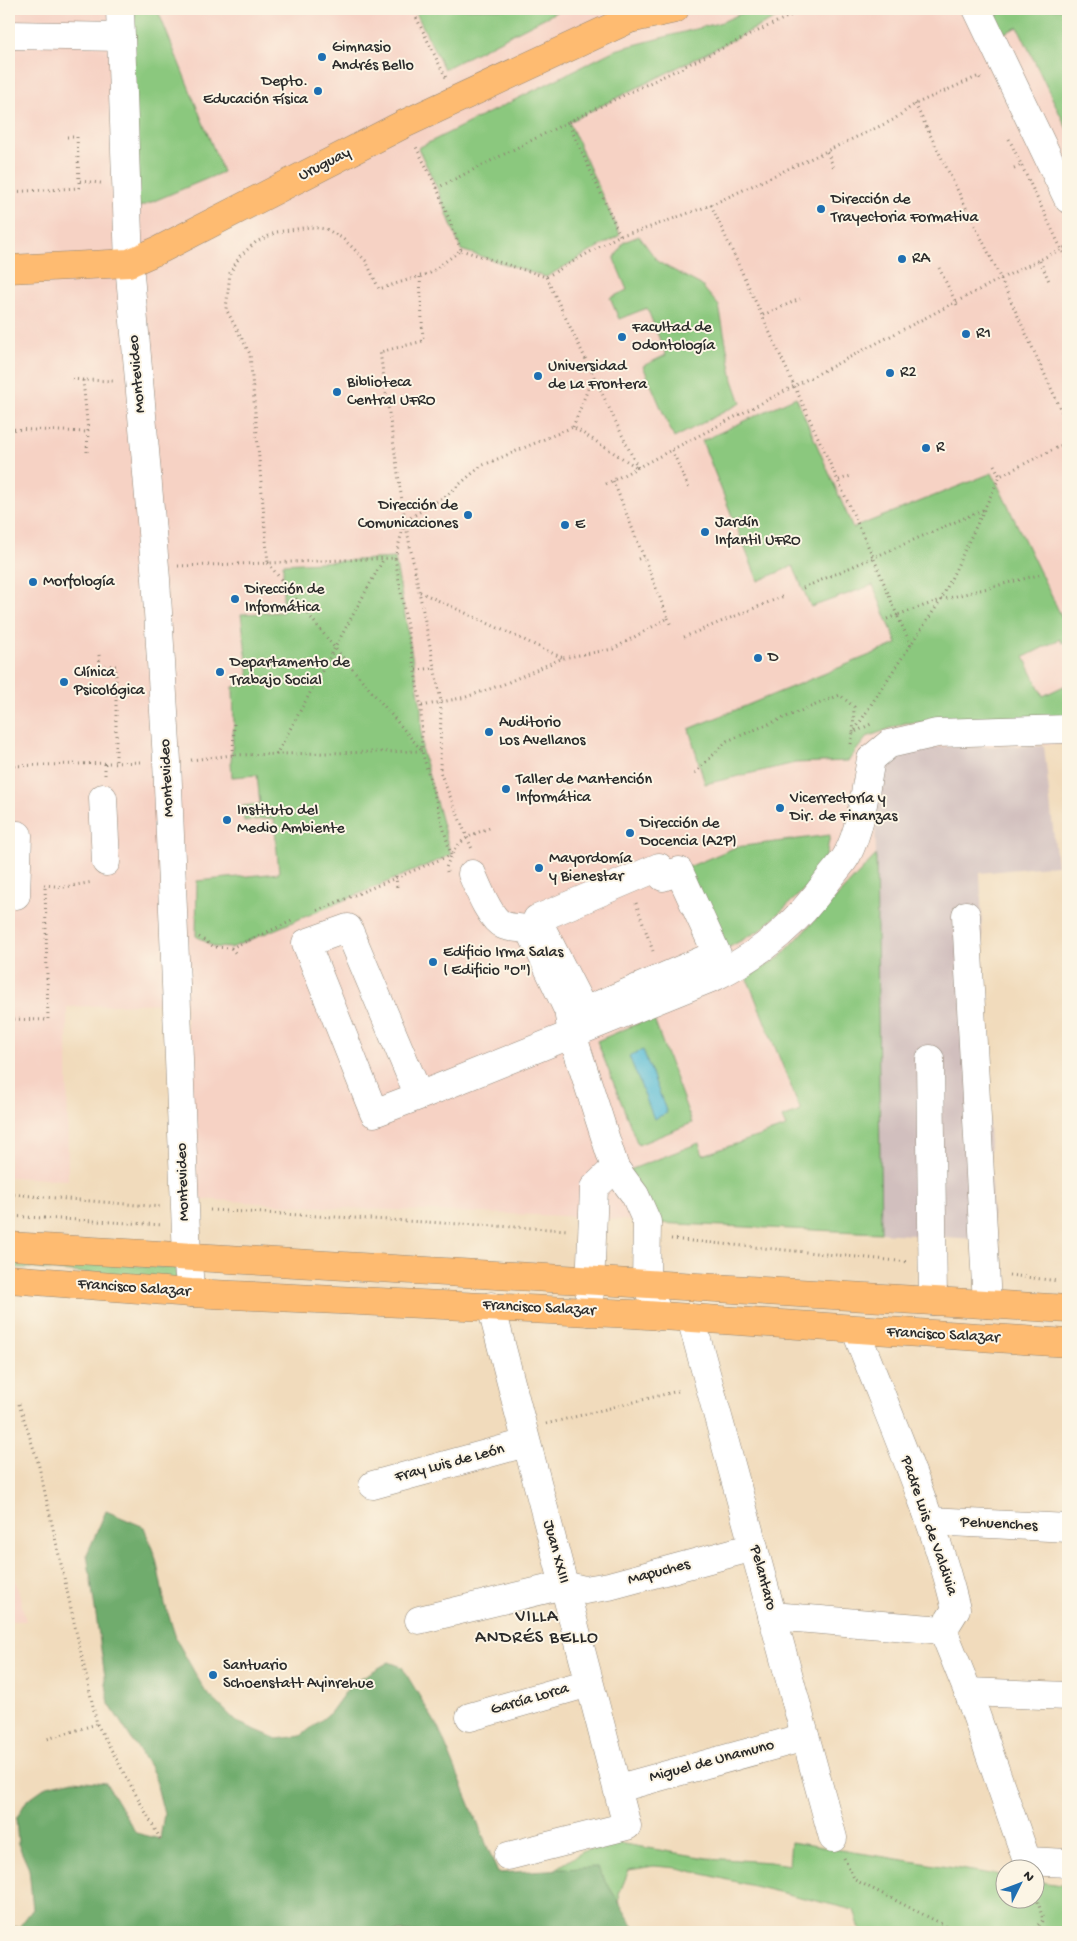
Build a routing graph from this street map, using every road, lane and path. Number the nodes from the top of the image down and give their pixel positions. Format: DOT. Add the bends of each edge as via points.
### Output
graph roads {
  1 [pos="120,9"];
  2 [pos="412,9"];
  3 [pos="675,9"];
  4 [pos="804,9"];
  5 [pos="977,9"];
  6 [pos="641,14"];
  7 [pos="9,35"];
  8 [pos="121,37"];
  9 [pos="984,85"];
  10 [pos="457,99"];
  11 [pos="915,104"];
  12 [pos="568,122"];
  13 [pos="404,124"];
  14 [pos="67,137"];
  15 [pos="1009,138"];
  16 [pos="827,152"];
  17 [pos="1021,165"];
  18 [pos="834,168"];
  19 [pos="1014,168"];
  20 [pos="79,181"];
  21 [pos="436,188"];
  22 [pos="10,191"];
  23 [pos="127,195"];
  24 [pos="1068,199"];
  25 [pos="711,205"];
  26 [pos="620,235"];
  27 [pos="1068,246"];
  28 [pos="461,250"];
  29 [pos="1062,251"];
  30 [pos="1040,260"];
  31 [pos="129,263"];
  32 [pos="1068,263"];
  33 [pos="939,268"];
  34 [pos="9,269"];
  35 [pos="420,276"];
  36 [pos="546,277"];
  37 [pos="1000,279"];
  38 [pos="1048,281"];
  39 [pos="800,299"];
  40 [pos="957,302"];
  41 [pos="958,307"];
  42 [pos="763,315"];
  43 [pos="593,376"];
  44 [pos="72,379"];
  45 [pos="83,380"];
  46 [pos="138,381"];
  47 [pos="796,385"];
  48 [pos="1068,425"];
  49 [pos="573,427"];
  50 [pos="9,429"];
  51 [pos="88,432"];
  52 [pos="1068,442"];
  53 [pos="672,450"];
  54 [pos="87,452"];
  55 [pos="994,465"];
  56 [pos="638,468"];
  57 [pos="851,476"];
  58 [pos="1000,476"];
  59 [pos="613,480"];
  60 [pos="839,480"];
  61 [pos="606,484"];
  62 [pos="690,491"];
  63 [pos="985,509"];
  64 [pos="405,521"];
  65 [pos="643,557"];
  66 [pos="395,558"];
  67 [pos="383,559"];
  68 [pos="874,559"];
  69 [pos="638,560"];
  70 [pos="268,563"];
  71 [pos="168,566"];
  72 [pos="1042,574"];
  73 [pos="803,588"];
  74 [pos="420,592"];
  75 [pos="784,596"];
  76 [pos="941,600"];
  77 [pos="897,615"];
  78 [pos="668,618"];
  79 [pos="887,619"];
  80 [pos="671,626"];
  81 [pos="684,637"];
  82 [pos="911,645"];
  83 [pos="334,647"];
  84 [pos="99,654"];
  85 [pos="563,658"];
  86 [pos="435,668"];
  87 [pos="416,670"];
  88 [pos="441,702"];
  89 [pos="421,706"];
  90 [pos="234,724"];
  91 [pos="1068,729"];
  92 [pos="853,733"];
  93 [pos="422,751"];
  94 [pos="850,752"];
  95 [pos="276,754"];
  96 [pos="233,755"];
  97 [pos="182,760"];
  98 [pos="148,762"];
  99 [pos="116,763"];
  100 [pos="9,766"];
  101 [pos="695,773"];
  102 [pos="103,798"];
  103 [pos="492,827"];
  104 [pos="9,835"];
  105 [pos="466,837"];
  106 [pos="451,855"];
  107 [pos="473,864"];
  108 [pos="446,868"];
  109 [pos="103,871"];
  110 [pos="396,876"];
  111 [pos="45,885"];
  112 [pos="397,887"];
  113 [pos="13,889"];
  114 [pos="635,900"];
  115 [pos="314,912"];
  116 [pos="966,915"];
  117 [pos="295,920"];
  118 [pos="196,936"];
  119 [pos="231,948"];
  120 [pos="237,955"];
  121 [pos="662,978"];
  122 [pos="9,1019"];
  123 [pos="572,1034"];
  124 [pos="930,1059"];
  125 [pos="420,1096"];
  126 [pos="616,1168"];
  127 [pos="9,1194"];
  128 [pos="9,1216"];
  129 [pos="186,1218"];
  130 [pos="9,1246"];
  131 [pos="187,1258"];
  132 [pos="9,1279"];
  133 [pos="590,1281"];
  134 [pos="646,1284"];
  135 [pos="191,1293"];
  136 [pos="933,1301"];
  137 [pos="987,1304"];
  138 [pos="491,1306"];
  139 [pos="1068,1308"];
  140 [pos="589,1312"];
  141 [pos="658,1316"];
  142 [pos="691,1318"];
  143 [pos="856,1330"];
  144 [pos="1068,1343"];
  145 [pos="678,1391"];
  146 [pos="19,1404"];
  147 [pos="532,1435"];
  148 [pos="373,1485"];
  149 [pos="930,1521"];
  150 [pos="1068,1528"];
  151 [pos="754,1547"];
  152 [pos="564,1585"];
  153 [pos="772,1616"];
  154 [pos="419,1620"];
  155 [pos="943,1630"];
  156 [pos="590,1683"];
  157 [pos="968,1692"];
  158 [pos="1068,1696"];
  159 [pos="470,1717"];
  160 [pos="97,1724"];
  161 [pos="805,1737"];
  162 [pos="47,1739"];
  163 [pos="619,1788"];
  164 [pos="833,1838"];
  165 [pos="162,1842"];
  166 [pos="508,1856"];
  167 [pos="1068,1863"];
  168 [pos="1040,1908"];
  169 [pos="958,1932"];
  170 [pos="1031,1932"];
  1 -- 8 [label="street, Montevideo"];
  2 -- 10 [label="path"];
  3 -- 6 [label="main road, Uruguay"];
  4 -- 12 [label="path"];
  5 -- 24 [label="street"];
  6 -- 10 [label="main road, Uruguay"];
  7 -- 8 [label="street"];
  8 -- 23 [label="street, Montevideo"];
  9 -- 11 [label="path" via="980,76"];
  10 -- 13 [label="main road, Uruguay"];
  11 -- 16 [label="path" via="893,120"];
  11 -- 37 [label="path"];
  12 -- 21 [label="path"];
  12 -- 26 [label="path"];
  13 -- 21 [label="path"];
  13 -- 31 [label="main road, Uruguay" via="161,250"];
  14 -- 20 [label="path" via="77,137"];
  15 -- 17 [label="path"];
  16 -- 18 [label="path"];
  16 -- 25 [label="path"];
  17 -- 19 [label="path"];
  17 -- 29 [label="path"];
  20 -- 22 [label="path" via="78,188"];
  20 -- 23 [label="path" via="98,182"];
  21 -- 28 [label="path"];
  23 -- 31 [label="street, Montevideo"];
  25 -- 26 [label="path"];
  25 -- 42 [label="path"];
  26 -- 36 [label="path"];
  27 -- 29 [label="path"];
  28 -- 35 [label="path" via="430,273"];
  28 -- 36 [label="path"];
  29 -- 30 [label="path"];
  29 -- 32 [label="path"];
  30 -- 37 [label="path"];
  30 -- 38 [label="path"];
  31 -- 34 [label="main road, Uruguay"];
  31 -- 46 [label="street, Montevideo"];
  33 -- 40 [label="path"];
  35 -- 64 [label="path" via="423,342 380,352"];
  35 -- 70 [label="path" via="379,289 366,261 352,247 326,229 310,226 277,232 256,242 240,256 230,273 226,309 250,354"];
  36 -- 43 [label="path"];
  37 -- 40 [label="path"];
  37 -- 48 [label="path"];
  39 -- 42 [label="path"];
  40 -- 41 [label="path"];
  40 -- 47 [label="path"];
  42 -- 47 [label="path"];
  43 -- 49 [label="path"];
  43 -- 56 [label="path"];
  44 -- 45 [label="path"];
  45 -- 46 [label="path"];
  45 -- 51 [label="path"];
  46 -- 129 [label="street, Montevideo" via="156,579 167,752"];
  47 -- 53 [label="path"];
  47 -- 60 [label="path"];
  49 -- 56 [label="path"];
  49 -- 64 [label="path" via="481,466 447,495"];
  50 -- 51 [label="path"];
  51 -- 54 [label="path"];
  52 -- 58 [label="path"];
  53 -- 56 [label="path"];
  53 -- 62 [label="path"];
  55 -- 58 [label="path"];
  56 -- 59 [label="path"];
  57 -- 60 [label="path"];
  58 -- 63 [label="path"];
  59 -- 61 [label="path"];
  59 -- 65 [label="path"];
  60 -- 68 [label="path"];
  63 -- 68 [label="path"];
  63 -- 76 [label="path"];
  64 -- 66 [label="path"];
  64 -- 74 [label="path"];
  65 -- 69 [label="path"];
  65 -- 78 [label="path"];
  66 -- 67 [label="path"];
  66 -- 87 [label="path"];
  67 -- 70 [label="path"];
  67 -- 83 [label="path"];
  68 -- 73 [label="path"];
  68 -- 77 [label="path"];
  70 -- 71 [label="path"];
  70 -- 83 [label="path"];
  72 -- 76 [label="path"];
  74 -- 85 [label="path"];
  74 -- 86 [label="path"];
  75 -- 81 [label="path"];
  76 -- 77 [label="path"];
  76 -- 82 [label="path"];
  77 -- 79 [label="path"];
  77 -- 82 [label="path"];
  78 -- 80 [label="path"];
  78 -- 85 [label="path" via="613,649"];
  82 -- 92 [label="path"];
  83 -- 93 [label="path"];
  83 -- 95 [label="path"];
  84 -- 99 [label="path" via="100,665 116,666"];
  85 -- 88 [label="path" via="504,684"];
  86 -- 87 [label="path"];
  86 -- 88 [label="path"];
  87 -- 89 [label="path"];
  88 -- 89 [label="path"];
  88 -- 105 [label="path" via="440,772"];
  89 -- 93 [label="path"];
  90 -- 96 [label="path"];
  91 -- 123 [label="street" via="937,734 889,744 871,758 859,820 847,855 819,893 775,940 744,962 716,976"];
  92 -- 94 [label="path"];
  92 -- 101 [label="path" via="854,707 840,695 727,741"];
  93 -- 95 [label="path"];
  93 -- 106 [label="path"];
  95 -- 96 [label="path"];
  96 -- 97 [label="path"];
  98 -- 99 [label="path"];
  99 -- 100 [label="path"];
  102 -- 109 [label="street"];
  103 -- 105 [label="path"];
  104 -- 113 [label="street" via="18,835"];
  105 -- 106 [label="path"];
  105 -- 107 [label="path"];
  106 -- 108 [label="path"];
  106 -- 110 [label="path"];
  107 -- 123 [label="street" via="494,919 504,925 526,928 532,934 568,1010"];
  109 -- 111 [label="path" via="65,887"];
  110 -- 112 [label="path"];
  110 -- 115 [label="path"];
  111 -- 113 [label="path"];
  111 -- 122 [label="path" via="48,1020"];
  114 -- 121 [label="path"];
  116 -- 137 [label="street"];
  117 -- 119 [label="path"];
  118 -- 119 [label="path" via="214,947"];
  119 -- 120 [label="path"];
  121 -- 121 [label="street" via="717,954 679,871 663,877 659,867 537,919 584,1011"];
  123 -- 125 [label="street"];
  123 -- 126 [label="street"];
  124 -- 136 [label="street"];
  125 -- 125 [label="street" via="348,928 306,943 374,1112"];
  126 -- 133 [label="street" via="594,1188"];
  126 -- 134 [label="street" via="635,1195 648,1222"];
  127 -- 129 [label="path"];
  128 -- 129 [label="path"];
  129 -- 131 [label="street, Montevideo"];
  130 -- 131 [label="main road, Francisco Salazar"];
  131 -- 133 [label="main road, Francisco Salazar"];
  131 -- 135 [label="street, Montevideo"];
  132 -- 135 [label="main road, Francisco Salazar"];
  133 -- 134 [label="main road, Francisco Salazar"];
  133 -- 140 [label="street"];
  134 -- 136 [label="main road, Francisco Salazar"];
  134 -- 141 [label="street"];
  135 -- 138 [label="main road, Francisco Salazar"];
  136 -- 137 [label="main road, Francisco Salazar"];
  137 -- 139 [label="main road, Francisco Salazar"];
  138 -- 140 [label="main road, Francisco Salazar"];
  138 -- 147 [label="street, Juan XXIII"];
  140 -- 141 [label="main road, Francisco Salazar"];
  141 -- 142 [label="main road, Francisco Salazar"];
  142 -- 143 [label="main road, Francisco Salazar"];
  142 -- 151 [label="street, Pelantaro" via="732,1494"];
  143 -- 144 [label="main road, Francisco Salazar"];
  143 -- 149 [label="street, Padre Luis de Valdivia"];
  145 -- 147 [label="path"];
  146 -- 160 [label="path" via="38,1462"];
  147 -- 148 [label="street, Fray Luis de León"];
  147 -- 152 [label="street, Juan XXIII"];
  149 -- 150 [label="street, Pehuenches"];
  149 -- 155 [label="street, Padre Luis de Valdivia" via="956,1609"];
  151 -- 152 [label="street, Mapuches" via="609,1586 585,1590"];
  151 -- 153 [label="street, Pelantaro"];
  152 -- 154 [label="street"];
  152 -- 156 [label="street, Juan XXIII"];
  153 -- 155 [label="street"];
  153 -- 161 [label="street, Pelantaro"];
  155 -- 157 [label="street"];
  156 -- 159 [label="street, García Lorca"];
  156 -- 163 [label="street, Juan XXIII"];
  157 -- 158 [label="street"];
  157 -- 167 [label="street" via="1027,1860"];
  160 -- 162 [label="path"];
  160 -- 165 [label="path"];
  161 -- 163 [label="street, Miguel de Unamuno"];
  161 -- 164 [label="street, Pelantaro"];
  163 -- 166 [label="street, Juan XXIII" via="627,1826"];
  164 -- 169 [label="path" via="855,1880"];
  168 -- 170 [label="path" via="1043,1920"];
}
